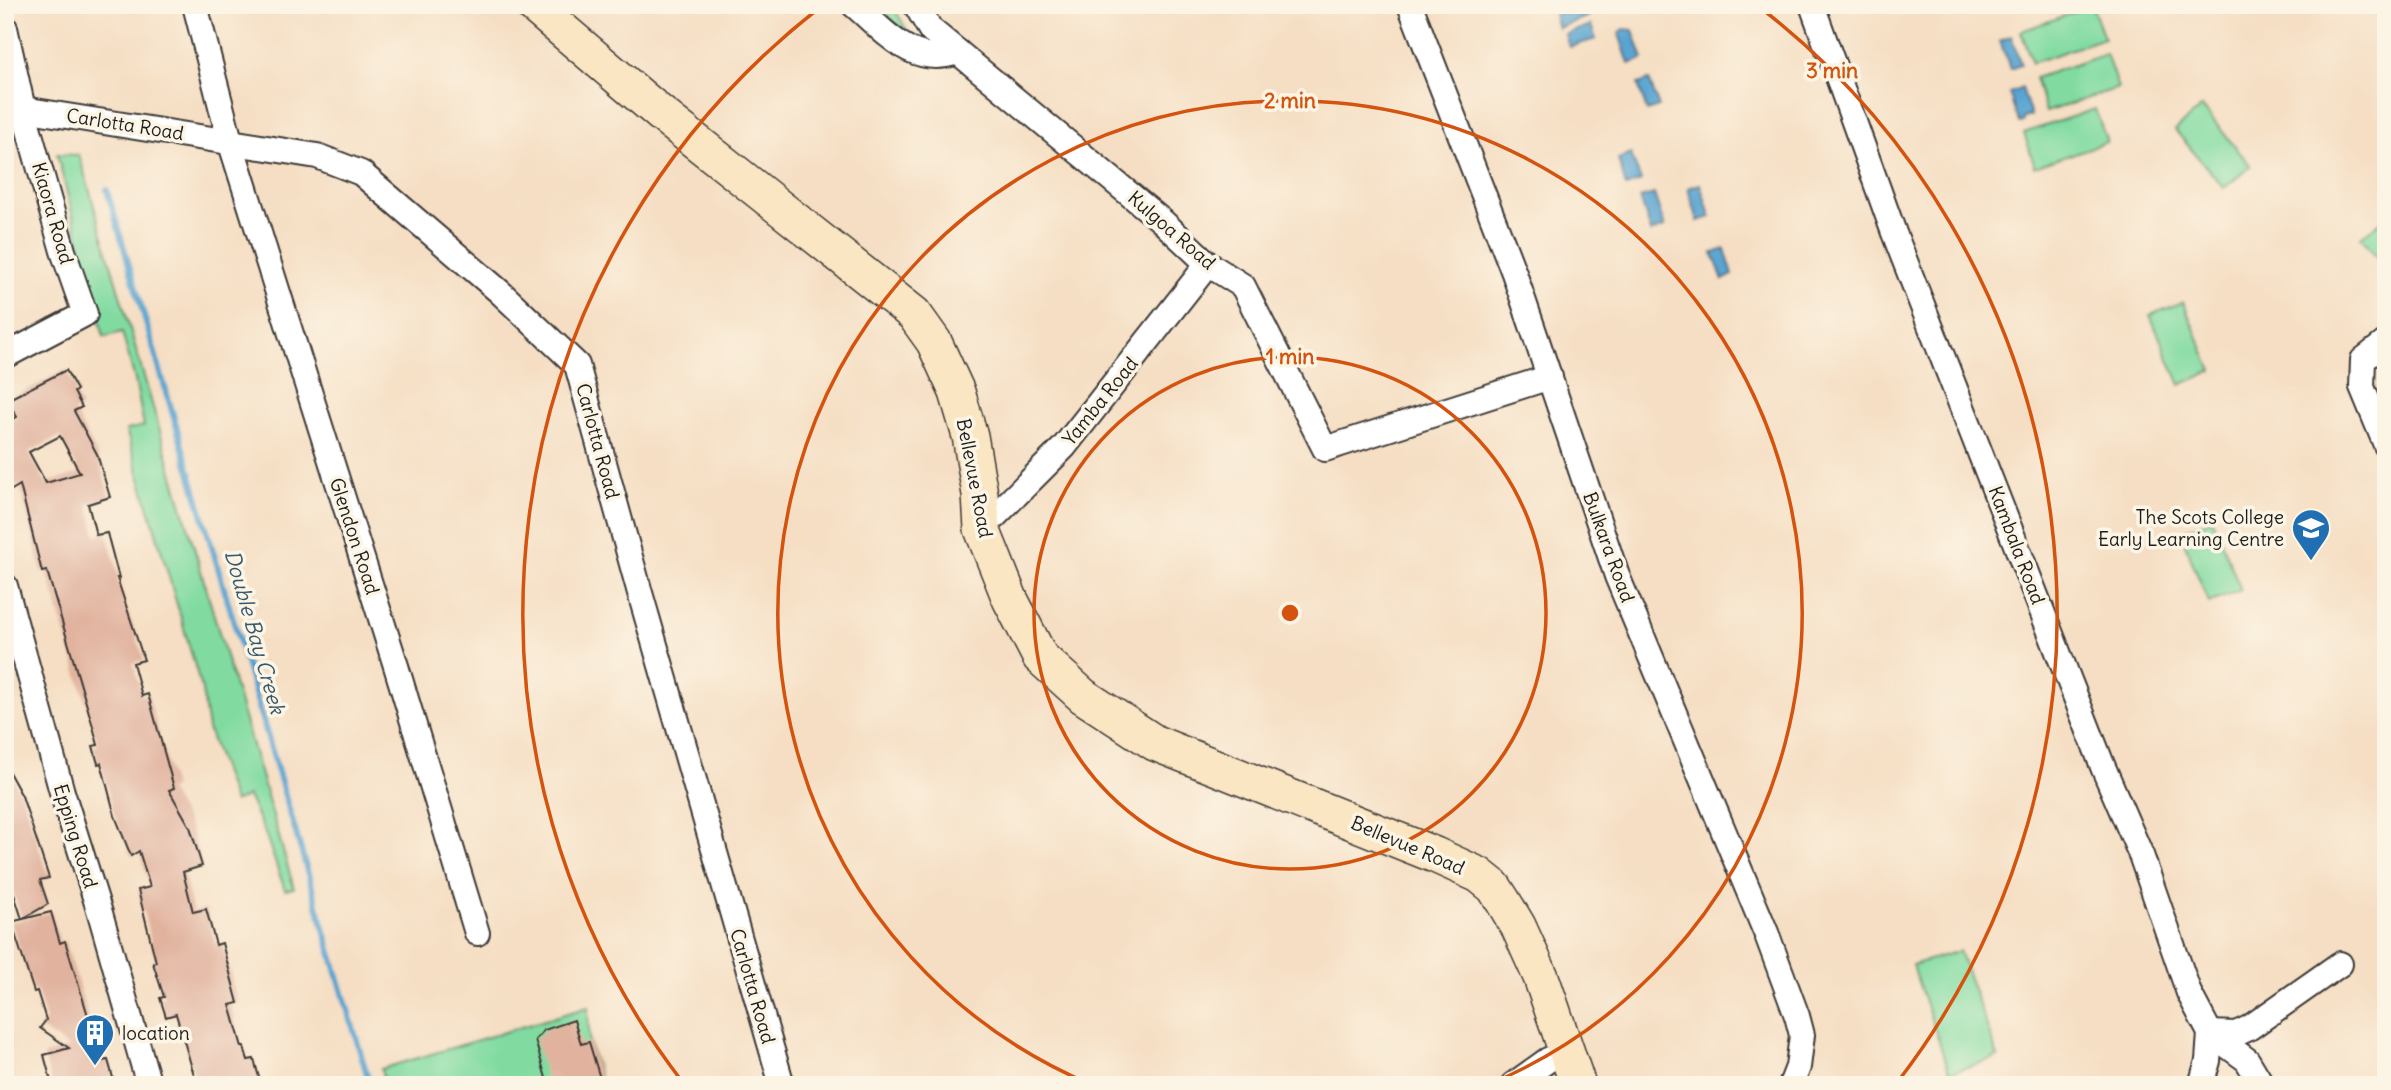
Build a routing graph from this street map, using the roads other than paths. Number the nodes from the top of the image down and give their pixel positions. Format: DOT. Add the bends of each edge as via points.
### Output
graph roads {
  1 [pos="195,5"];
  2 [pos="533,5"];
  3 [pos="854,5"];
  4 [pos="916,5"];
  5 [pos="1410,5"];
  6 [pos="1812,5"];
  7 [pos="6,32"];
  8 [pos="958,51"];
  9 [pos="23,109"];
  10 [pos="230,141"];
  11 [pos="1208,264"];
  12 [pos="2386,342"];
  13 [pos="5,356"];
  14 [pos="1550,377"];
  15 [pos="2386,445"];
  16 [pos="982,529"];
  17 [pos="5,586"];
  18 [pos="477,933"];
  19 [pos="2340,964"];
  20 [pos="2210,1033"];
  21 [pos="1566,1052"];
  22 [pos="149,1085"];
  23 [pos="782,1085"];
  24 [pos="1513,1085"];
  25 [pos="1577,1085"];
  26 [pos="1791,1085"];
  27 [pos="2201,1085"];
  28 [pos="2262,1085"];
  1 -- 10 [label="street, Glendon Road"];
  2 -- 16 [label="street, Bellevue Road" via="660,113 914,314 934,342 957,392 970,436"];
  3 -- 8 [label="street" via="917,54 944,56"];
  4 -- 8 [label="street, Kulgoa Road" via="930,29"];
  5 -- 14 [label="street, Bulkara Road"];
  6 -- 20 [label="street, Kambala Road" via="1894,233 2141,855 2189,993"];
  7 -- 9 [label="street, Kiaora Road"];
  8 -- 11 [label="street, Kulgoa Road"];
  9 -- 10 [label="street, Carlotta Road"];
  9 -- 13 [label="street, Kiaora Road" via="85,314"];
  10 -- 18 [label="street, Glendon Road"];
  10 -- 23 [label="street, Carlotta Road" via="317,156 361,173 577,365"];
  11 -- 14 [label="street, Kulgoa Road" via="1243,286 1325,449"];
  11 -- 16 [label="street, Yamba Road" via="1064,447"];
  12 -- 15 [label="street" via="2363,360 2362,387"];
  14 -- 26 [label="street, Bulkara Road" via="1617,576 1797,1016 1802,1035"];
  16 -- 21 [label="street, Bellevue Road" via="1040,657 1083,696 1155,743 1451,862 1494,887 1541,977"];
  17 -- 22 [label="street, Epping Road"];
  19 -- 20 [label="street" via="2249,1028 2236,1034"];
  20 -- 27 [label="street"];
  20 -- 28 [label="street" via="2247,1060"];
  21 -- 24 [label="street"];
  21 -- 25 [label="street, Bellevue Road"];
}
